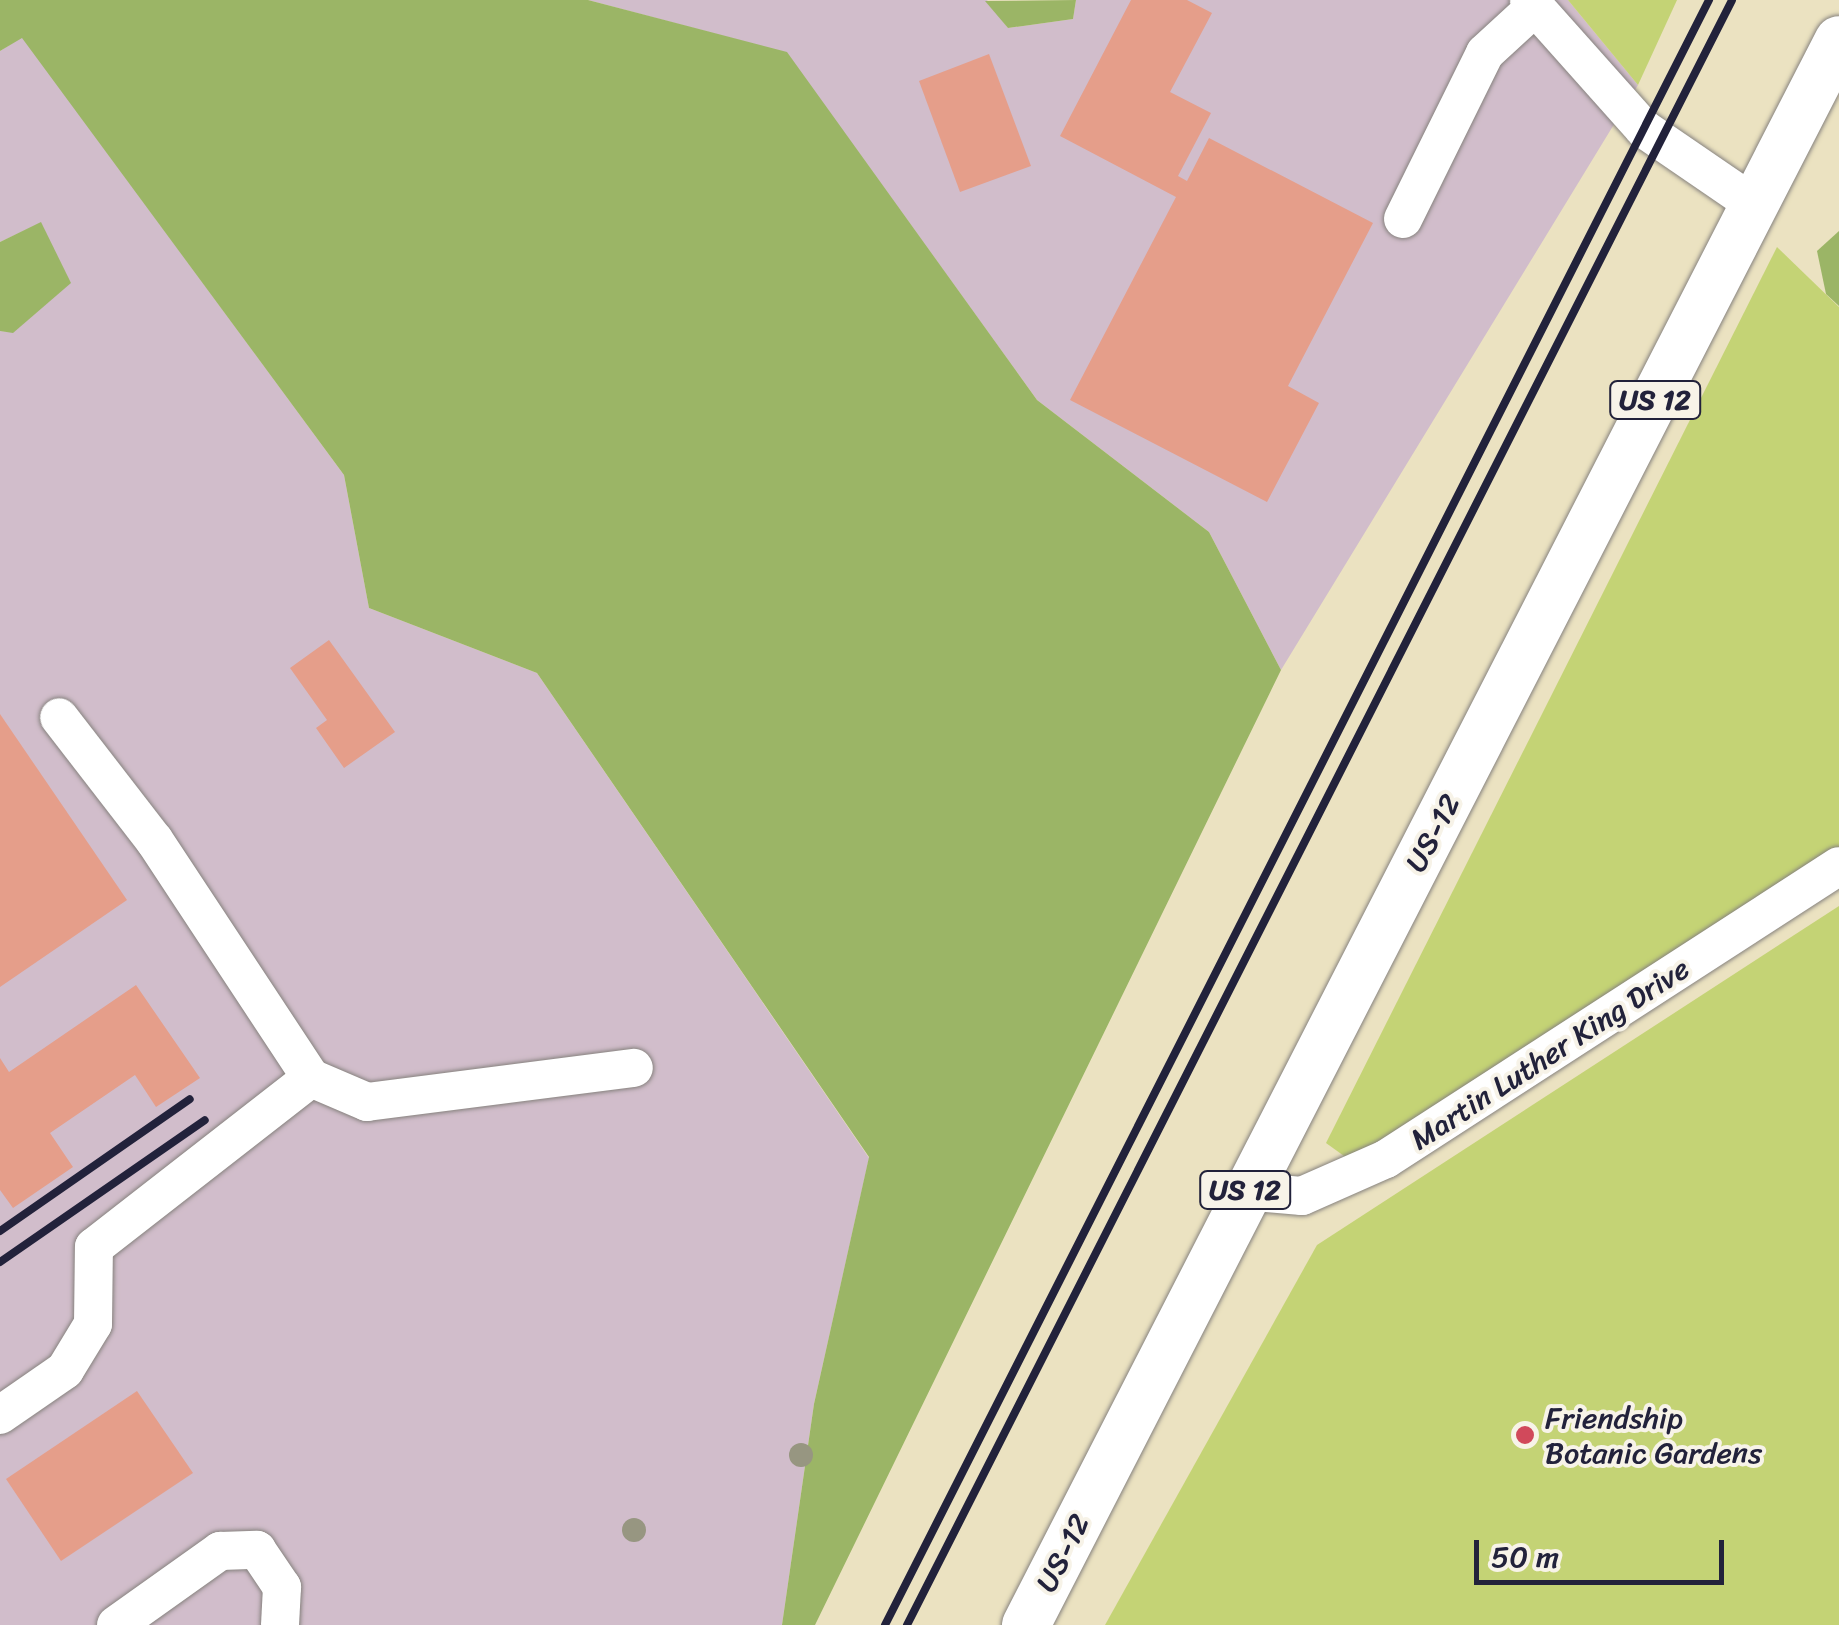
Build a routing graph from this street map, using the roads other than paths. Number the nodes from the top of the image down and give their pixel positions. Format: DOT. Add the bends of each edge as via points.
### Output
graph roads {
  1 [pos="1532,4"];
  2 [pos="1839,40"];
  3 [pos="1755,204"];
  4 [pos="1403,220"];
  5 [pos="59,717"];
  6 [pos="1839,866"];
  7 [pos="634,1068"];
  8 [pos="310,1078"];
  9 [pos="1244,1192"];
  10 [pos="0,1415"];
  11 [pos="116,1625"];
  12 [pos="280,1625"];
  13 [pos="1026,1625"];
  1 -- 3 [label="street" via="1644,129"];
  1 -- 4 [label="street" via="1485,53"];
  2 -- 3 [label="main road, US-12 / US 12"];
  3 -- 9 [label="main road, US-12 / US 12"];
  5 -- 8 [label="street" via="154,840"];
  6 -- 9 [label="street, Martin Luther King Drive" via="1386,1159 1302,1196"];
  7 -- 8 [label="street" via="367,1102"];
  8 -- 10 [label="street" via="94,1247 93,1324 65,1370"];
  9 -- 13 [label="main road, US-12 / US 12"];
  11 -- 12 [label="street" via="220,1550 258,1550 282,1586"];
}
